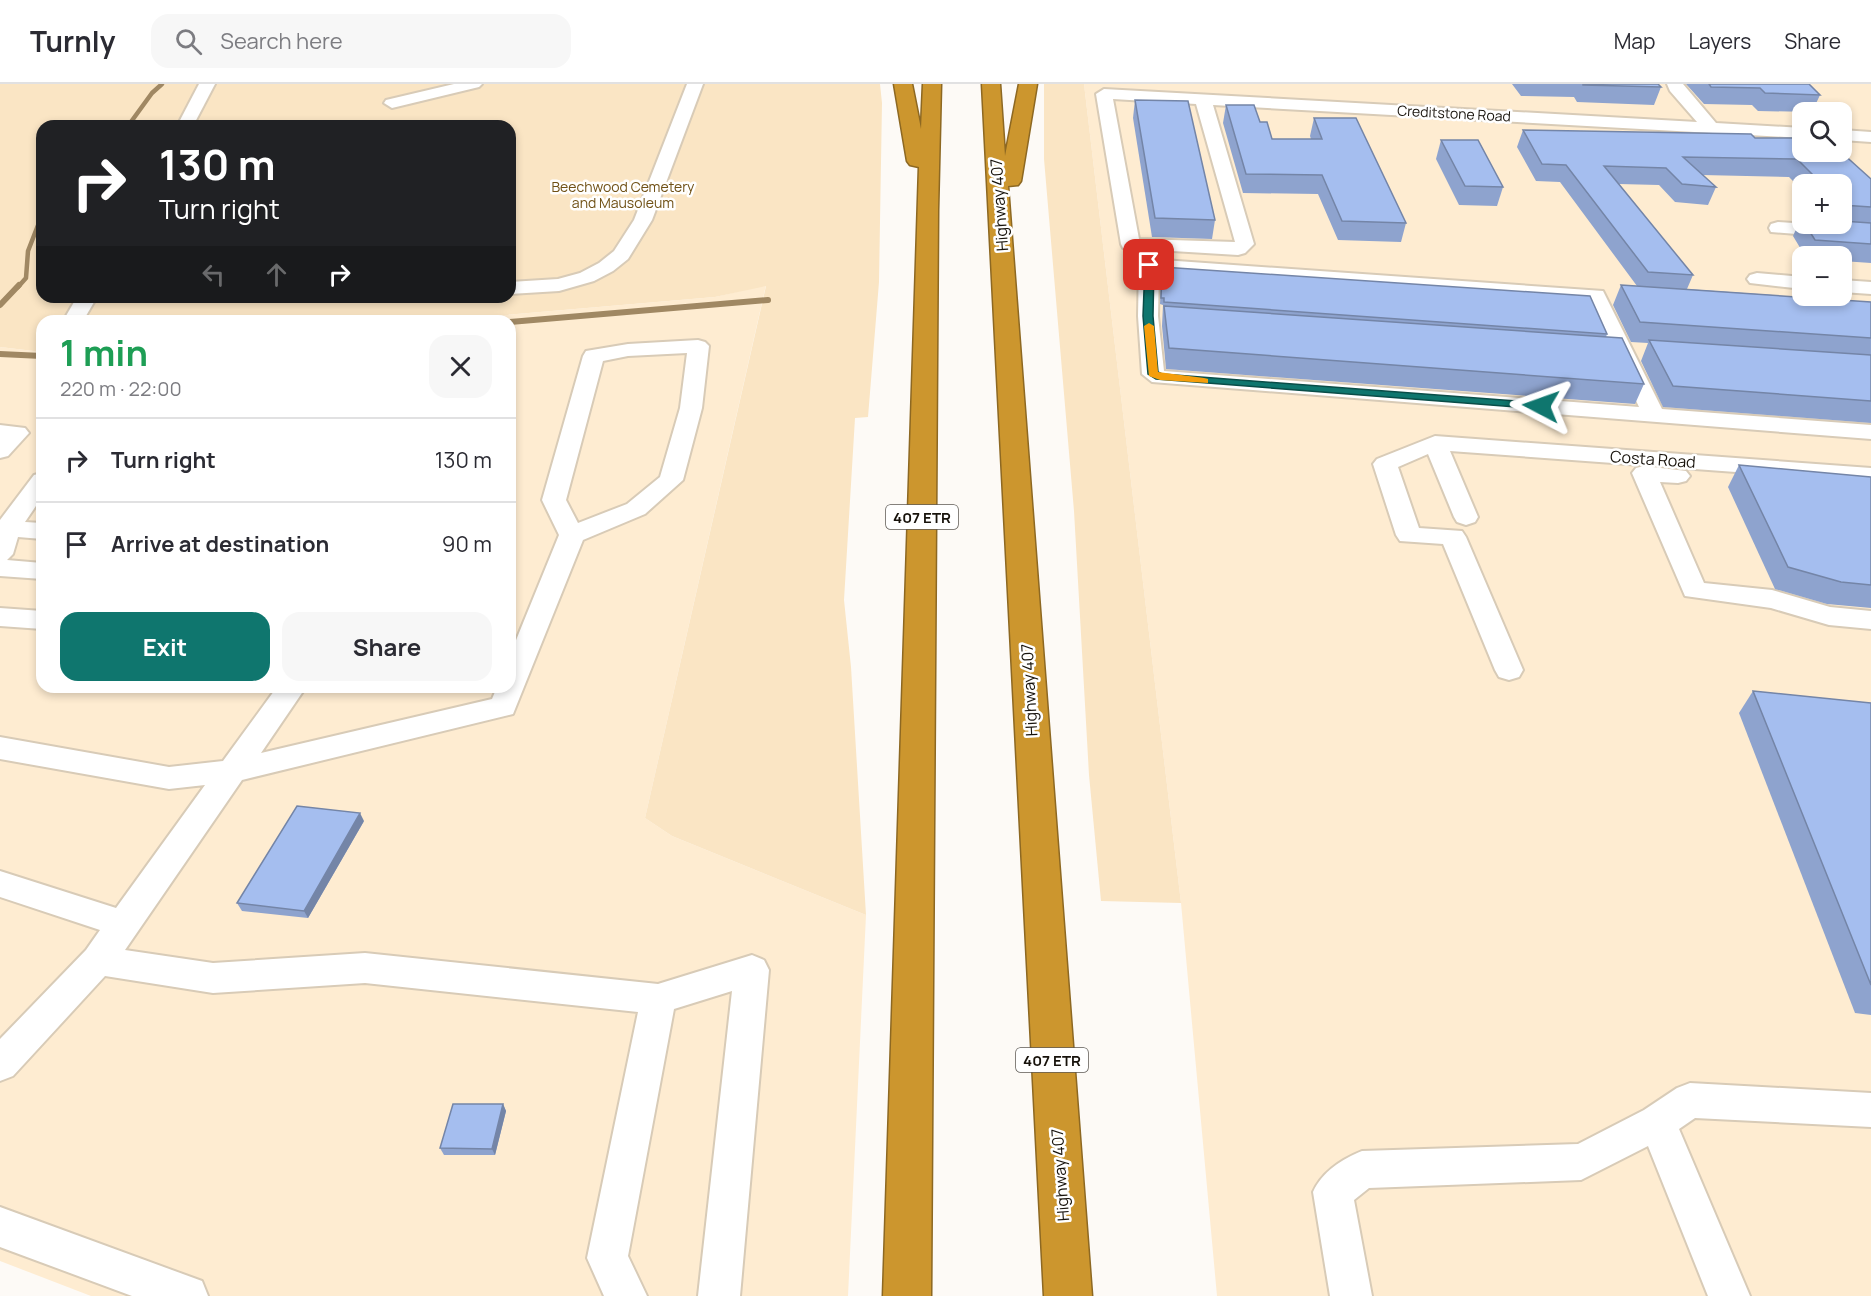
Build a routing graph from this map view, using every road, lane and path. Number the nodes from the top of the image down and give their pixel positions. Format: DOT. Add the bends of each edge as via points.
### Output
graph roads {
  1 [pos="207,84"];
  2 [pos="390,84"];
  3 [pos="474,84"];
  4 [pos="695,84"];
  5 [pos="903,84"];
  6 [pos="932,84"];
  7 [pos="991,84"];
  8 [pos="1028,84"];
  9 [pos="1282,84"];
  10 [pos="1675,84"];
  11 [pos="1659,91"];
  12 [pos="1203,99"];
  13 [pos="1289,103"];
  14 [pos="1648,110"];
  15 [pos="1678,111"];
  16 [pos="1729,113"];
  17 [pos="1694,119"];
  18 [pos="188,120"];
  19 [pos="1792,132"];
  20 [pos="1852,136"];
  21 [pos="1871,137"];
  22 [pos="927,210"];
  23 [pos="1778,228"];
  24 [pos="1871,234"];
  25 [pos="1001,239"];
  26 [pos="1757,279"];
  27 [pos="1792,281"];
  28 [pos="1852,287"];
  29 [pos="516,288"];
  30 [pos="1871,288"];
  31 [pos="1596,295"];
  32 [pos="1620,297"];
  33 [pos="1148,316"];
  34 [pos="1172,318"];
  35 [pos="1600,349"];
  36 [pos="1624,350"];
  37 [pos="1648,352"];
  38 [pos="1653,414"];
  39 [pos="0,432"];
  40 [pos="1871,432"];
  41 [pos="1435,443"];
  42 [pos="0,451"];
  43 [pos="1871,475"];
  44 [pos="36,489"];
  45 [pos="1871,493"];
  46 [pos="1467,518"];
  47 [pos="2,524"];
  48 [pos="36,530"];
  49 [pos="572,535"];
  50 [pos="0,554"];
  51 [pos="0,568"];
  52 [pos="36,571"];
  53 [pos="0,617"];
  54 [pos="36,620"];
  55 [pos="1871,620"];
  56 [pos="1509,670"];
  57 [pos="516,675"];
  58 [pos="288,693"];
  59 [pos="509,693"];
  60 [pos="0,748"];
  61 [pos="234,771"];
  62 [pos="0,884"];
  63 [pos="124,924"];
  64 [pos="98,960"];
  65 [pos="658,999"];
  66 [pos="0,1064"];
  67 [pos="1871,1110"];
  68 [pos="1657,1122"];
  69 [pos="0,1227"];
  70 [pos="187,1296"];
  71 [pos="626,1296"];
  72 [pos="719,1296"];
  73 [pos="907,1296"];
  74 [pos="1068,1296"];
  75 [pos="1351,1296"];
  76 [pos="1729,1296"];
  1 -- 18 [label="street"];
  2 -- 3 [label="street" via="394,109"];
  4 -- 29 [label="street" via="643,220 621,255 587,277 559,285"];
  5 -- 22 [label="highway"];
  6 -- 22 [label="highway, 407 ETR"];
  7 -- 25 [label="highway, Highway 407 / 407 ETR"];
  8 -- 25 [label="highway"];
  9 -- 13 [label="street"];
  10 -- 17 [label="street"];
  11 -- 15 [label="street"];
  12 -- 12 [label="street, Creditstone Road" via="1245,241 1242,247 1130,244 1104,94"];
  12 -- 13 [label="street, Creditstone Road"];
  13 -- 17 [label="street, Creditstone Road"];
  14 -- 15 [label="street"];
  15 -- 17 [label="street"];
  16 -- 17 [label="street"];
  17 -- 19 [label="street" via="1711,128"];
  20 -- 21 [label="street"];
  22 -- 73 [label="highway, 407 ETR"];
  23 -- 24 [label="street"];
  25 -- 74 [label="highway, Highway 407 / 407 ETR"];
  26 -- 27 [label="street"];
  28 -- 30 [label="street"];
  31 -- 32 [label="street"];
  31 -- 33 [label="street" via="1149,265"];
  31 -- 36 [label="street"];
  33 -- 34 [label="street"];
  33 -- 38 [label="street" via="1153,374 1160,377"];
  35 -- 36 [label="street"];
  36 -- 37 [label="street"];
  36 -- 38 [label="street"];
  38 -- 40 [label="street"];
  39 -- 42 [label="street" via="17,433"];
  41 -- 43 [label="street, Costa Road"];
  41 -- 46 [label="street"];
  41 -- 56 [label="street" via="1385,464 1410,535 1453,537"];
  44 -- 47 [label="street"];
  45 -- 55 [label="street" via="1644,473 1694,590 1772,599 1829,616"];
  47 -- 48 [label="street"];
  47 -- 50 [label="street"];
  49 -- 49 [label="street" via="554,500 594,356 698,346 691,408 671,480 636,509"];
  49 -- 57 [label="street"];
  51 -- 52 [label="street"];
  53 -- 54 [label="street"];
  58 -- 61 [label="street"];
  59 -- 61 [label="street" via="503,707"];
  60 -- 61 [label="street" via="169,778"];
  61 -- 63 [label="street"];
  62 -- 63 [label="street"];
  63 -- 64 [label="street"];
  64 -- 65 [label="street" via="213,978 365,968"];
  64 -- 66 [label="street"];
  65 -- 71 [label="street" via="607,1258"];
  65 -- 72 [label="street" via="752,970"];
  67 -- 68 [label="street" via="1690,1101"];
  68 -- 75 [label="street" via="1581,1162 1362,1170 1333,1192"];
  68 -- 76 [label="street"];
  69 -- 70 [label="street"];
}
